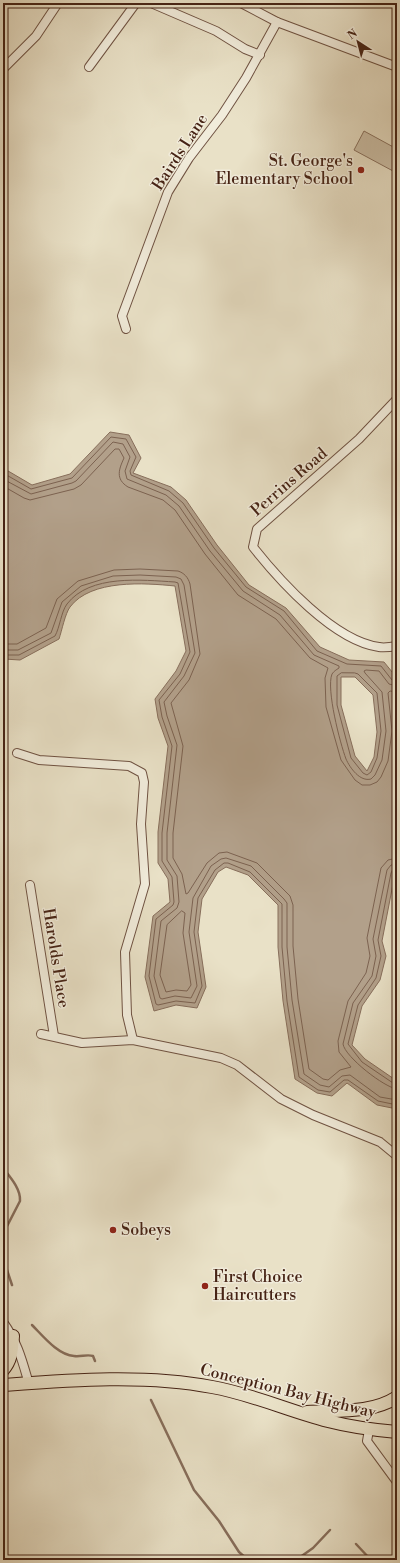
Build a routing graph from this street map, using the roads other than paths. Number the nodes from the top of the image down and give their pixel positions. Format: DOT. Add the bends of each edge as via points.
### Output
graph roads {
  1 [pos="58,3"];
  2 [pos="136,3"];
  3 [pos="151,3"];
  4 [pos="241,3"];
  5 [pos="277,22"];
  6 [pos="260,55"];
  7 [pos="89,67"];
  8 [pos="397,67"];
  9 [pos="3,69"];
  10 [pos="126,329"];
  11 [pos="397,399"];
  12 [pos="397,646"];
  13 [pos="17,754"];
  14 [pos="30,885"];
  15 [pos="42,1034"];
  16 [pos="54,1036"];
  17 [pos="133,1040"];
  18 [pos="397,1156"];
  19 [pos="3,1322"];
  20 [pos="13,1336"];
  21 [pos="3,1370"];
  22 [pos="29,1384"];
  23 [pos="3,1385"];
  24 [pos="397,1397"];
  25 [pos="301,1412"];
  26 [pos="369,1430"];
  27 [pos="397,1432"];
  28 [pos="397,1482"];
  1 -- 9 [label="street" via="36,36"];
  2 -- 7 [label="street"];
  3 -- 6 [label="street" via="216,31"];
  4 -- 5 [label="street"];
  5 -- 6 [label="street, Bairds Lane"];
  5 -- 8 [label="street"];
  6 -- 10 [label="street, Bairds Lane" via="168,192 122,316"];
  11 -- 12 [label="street, Perrins Road" via="359,439 256,529 253,547 277,576 329,624 356,640 379,647"];
  13 -- 17 [label="street" via="39,760 129,766 142,773 144,782 141,824 145,884 126,952 127,1015"];
  14 -- 16 [label="street, Harolds Place"];
  15 -- 16 [label="street"];
  16 -- 17 [label="street" via="82,1043"];
  17 -- 18 [label="street" via="221,1058 237,1065 282,1099 313,1115 380,1142"];
  19 -- 20 [label="street"];
  20 -- 21 [label="main road" via="11,1356"];
  20 -- 22 [label="street"];
  22 -- 23 [label="main road, Conception Bay Highway"];
  22 -- 25 [label="main road, Conception Bay Highway" via="127,1380 185,1383 228,1390"];
  24 -- 25 [label="main road" via="384,1404 363,1409"];
  25 -- 26 [label="main road, Conception Bay Highway" via="328,1422"];
  26 -- 27 [label="main road, Conception Bay Highway"];
  26 -- 28 [label="street" via="367,1441"];
}
